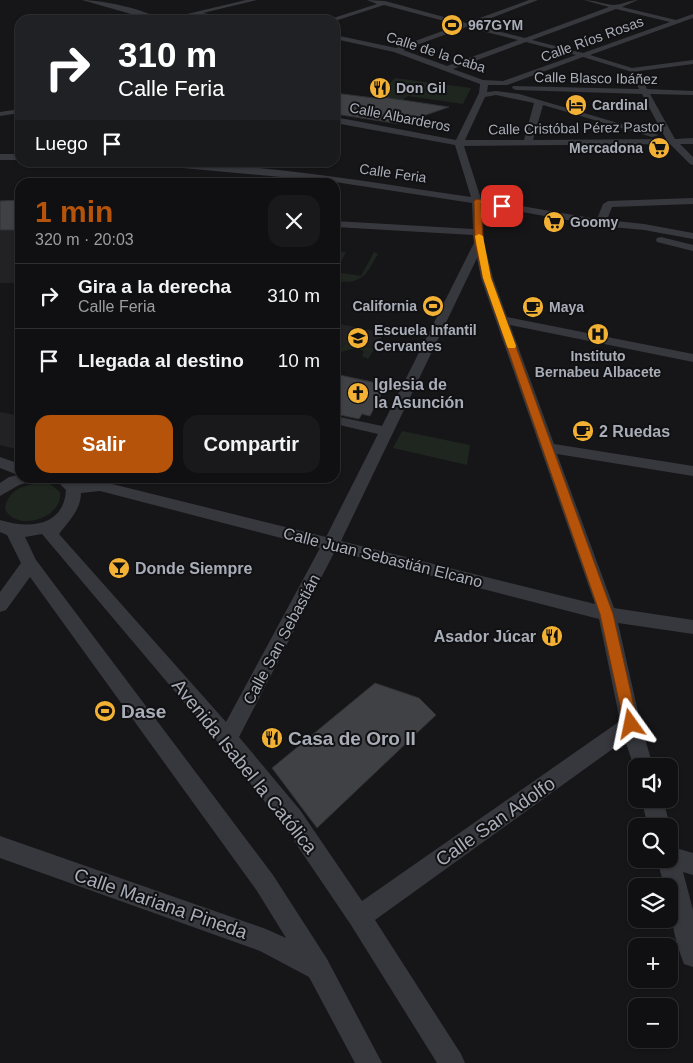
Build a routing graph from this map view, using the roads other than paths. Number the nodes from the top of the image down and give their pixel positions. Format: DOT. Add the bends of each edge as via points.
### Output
graph roads {
  1 [pos="85,0"];
  2 [pos="254,0"];
  3 [pos="370,0"];
  4 [pos="397,0"];
  5 [pos="535,0"];
  6 [pos="587,0"];
  7 [pos="636,0"];
  8 [pos="134,2"];
  9 [pos="384,4"];
  10 [pos="616,7"];
  11 [pos="119,8"];
  12 [pos="147,15"];
  13 [pos="189,15"];
  14 [pos="693,16"];
  15 [pos="340,17"];
  16 [pos="676,22"];
  17 [pos="466,25"];
  18 [pos="690,27"];
  19 [pos="340,37"];
  20 [pos="524,40"];
  21 [pos="396,50"];
  22 [pos="583,55"];
  23 [pos="693,62"];
  24 [pos="446,68"];
  25 [pos="632,70"];
  26 [pos="484,83"];
  27 [pos="499,83"];
  28 [pos="645,92"];
  29 [pos="693,93"];
  30 [pos="481,97"];
  31 [pos="538,101"];
  32 [pos="15,112"];
  33 [pos="0,117"];
  34 [pos="340,121"];
  35 [pos="671,140"];
  36 [pos="693,141"];
  37 [pos="528,142"];
  38 [pos="460,143"];
  39 [pos="0,157"];
  40 [pos="15,157"];
  41 [pos="693,162"];
  42 [pos="229,167"];
  43 [pos="316,178"];
  44 [pos="340,181"];
  45 [pos="477,201"];
  46 [pos="693,201"];
  47 [pos="601,223"];
  48 [pos="340,224"];
  49 [pos="693,236"];
  50 [pos="479,238"];
  51 [pos="693,248"];
  52 [pos="502,320"];
  53 [pos="693,358"];
  54 [pos="340,421"];
  55 [pos="387,432"];
  56 [pos="548,448"];
  57 [pos="0,462"];
  58 [pos="15,468"];
  59 [pos="693,471"];
  60 [pos="15,481"];
  61 [pos="84,484"];
  62 [pos="0,491"];
  63 [pos="63,517"];
  64 [pos="7,529"];
  65 [pos="331,544"];
  66 [pos="30,564"];
  67 [pos="0,605"];
  68 [pos="607,614"];
  69 [pos="693,627"];
  70 [pos="631,724"];
  71 [pos="228,739"];
  72 [pos="641,758"];
  73 [pos="0,847"];
  74 [pos="678,860"];
  75 [pos="693,864"];
  76 [pos="671,868"];
  77 [pos="359,916"];
  78 [pos="693,955"];
  79 [pos="318,968"];
  80 [pos="369,1063"];
  81 [pos="452,1063"];
  1 -- 11 [label="street"];
  2 -- 13 [label="street"];
  3 -- 9 [label="street"];
  4 -- 9 [label="street"];
  5 -- 17 [label="street"];
  6 -- 10 [label="street"];
  7 -- 10 [label="street"];
  8 -- 11 [label="street"];
  9 -- 15 [label="street"];
  9 -- 17 [label="street"];
  10 -- 16 [label="street"];
  10 -- 20 [label="street"];
  11 -- 12 [label="street"];
  14 -- 16 [label="street, Calle Ríos Rosas"];
  16 -- 18 [label="street"];
  16 -- 22 [label="street, Calle Ríos Rosas"];
  17 -- 20 [label="street"];
  17 -- 21 [label="street"];
  19 -- 21 [label="street, Calle de la Caba"];
  20 -- 22 [label="street"];
  20 -- 24 [label="street"];
  21 -- 24 [label="street, Calle de la Caba"];
  22 -- 25 [label="street"];
  22 -- 27 [label="street, Calle Ríos Rosas" via="513,81"];
  23 -- 25 [label="street"];
  24 -- 26 [label="street, Calle de la Caba"];
  25 -- 28 [label="street"];
  26 -- 27 [label="street, Calle de la Caba"];
  26 -- 30 [label="street"];
  27 -- 28 [label="street, Calle Blasco Ibáñez" via="523,89"];
  28 -- 29 [label="street, Calle Blasco Ibáñez"];
  28 -- 35 [label="street"];
  30 -- 31 [label="street" via="496,93"];
  30 -- 38 [label="street"];
  31 -- 35 [label="street"];
  31 -- 37 [label="street"];
  32 -- 33 [label="street"];
  34 -- 38 [label="street, Calle Albarderos"];
  35 -- 36 [label="street, Calle Cristóbal Pérez Pastor"];
  35 -- 37 [label="street, Calle Cristóbal Pérez Pastor"];
  35 -- 41 [label="street"];
  37 -- 38 [label="street, Calle Cristóbal Pérez Pastor"];
  38 -- 45 [label="street"];
  39 -- 40 [label="street"];
  42 -- 43 [label="street, Calle Feria"];
  44 -- 45 [label="street, Calle Feria"];
  45 -- 47 [label="street, Calle Feria"];
  45 -- 50 [label="street"];
  46 -- 47 [label="street" via="608,204"];
  47 -- 49 [label="street, Calle Feria"];
  47 -- 51 [label="street, Calle Feria"];
  48 -- 50 [label="street"];
  50 -- 52 [label="street" via="487,278"];
  50 -- 55 [label="street, Calle San Sebastián"];
  52 -- 53 [label="street"];
  52 -- 56 [label="street"];
  54 -- 55 [label="street"];
  55 -- 65 [label="street, Calle San Sebastián"];
  56 -- 59 [label="street"];
  56 -- 68 [label="street"];
  57 -- 58 [label="street"];
  60 -- 62 [label="street"];
  61 -- 63 [label="street"];
  61 -- 65 [label="street, Calle Juan Sebastián Elcano"];
  63 -- 64 [label="street" via="40,529"];
  63 -- 71 [label="street, Avenida Isabel la Católica" via="50,534"];
  64 -- 66 [label="street"];
  65 -- 68 [label="street, Calle Juan Sebastián Elcano"];
  65 -- 71 [label="street, Calle San Sebastián"];
  66 -- 67 [label="street"];
  66 -- 79 [label="street" via="265,883"];
  68 -- 69 [label="street, Calle Juan Sebastián Elcano"];
  68 -- 70 [label="street"];
  70 -- 72 [label="street"];
  70 -- 77 [label="street, Calle San Adolfo"];
  71 -- 77 [label="street, Avenida Isabel la Católica" via="292,818"];
  73 -- 79 [label="street, Calle Mariana Pineda" via="266,941"];
  74 -- 75 [label="street"];
  76 -- 78 [label="street"];
  77 -- 81 [label="street, Avenida Isabel la Católica"];
  79 -- 80 [label="street"];
}
